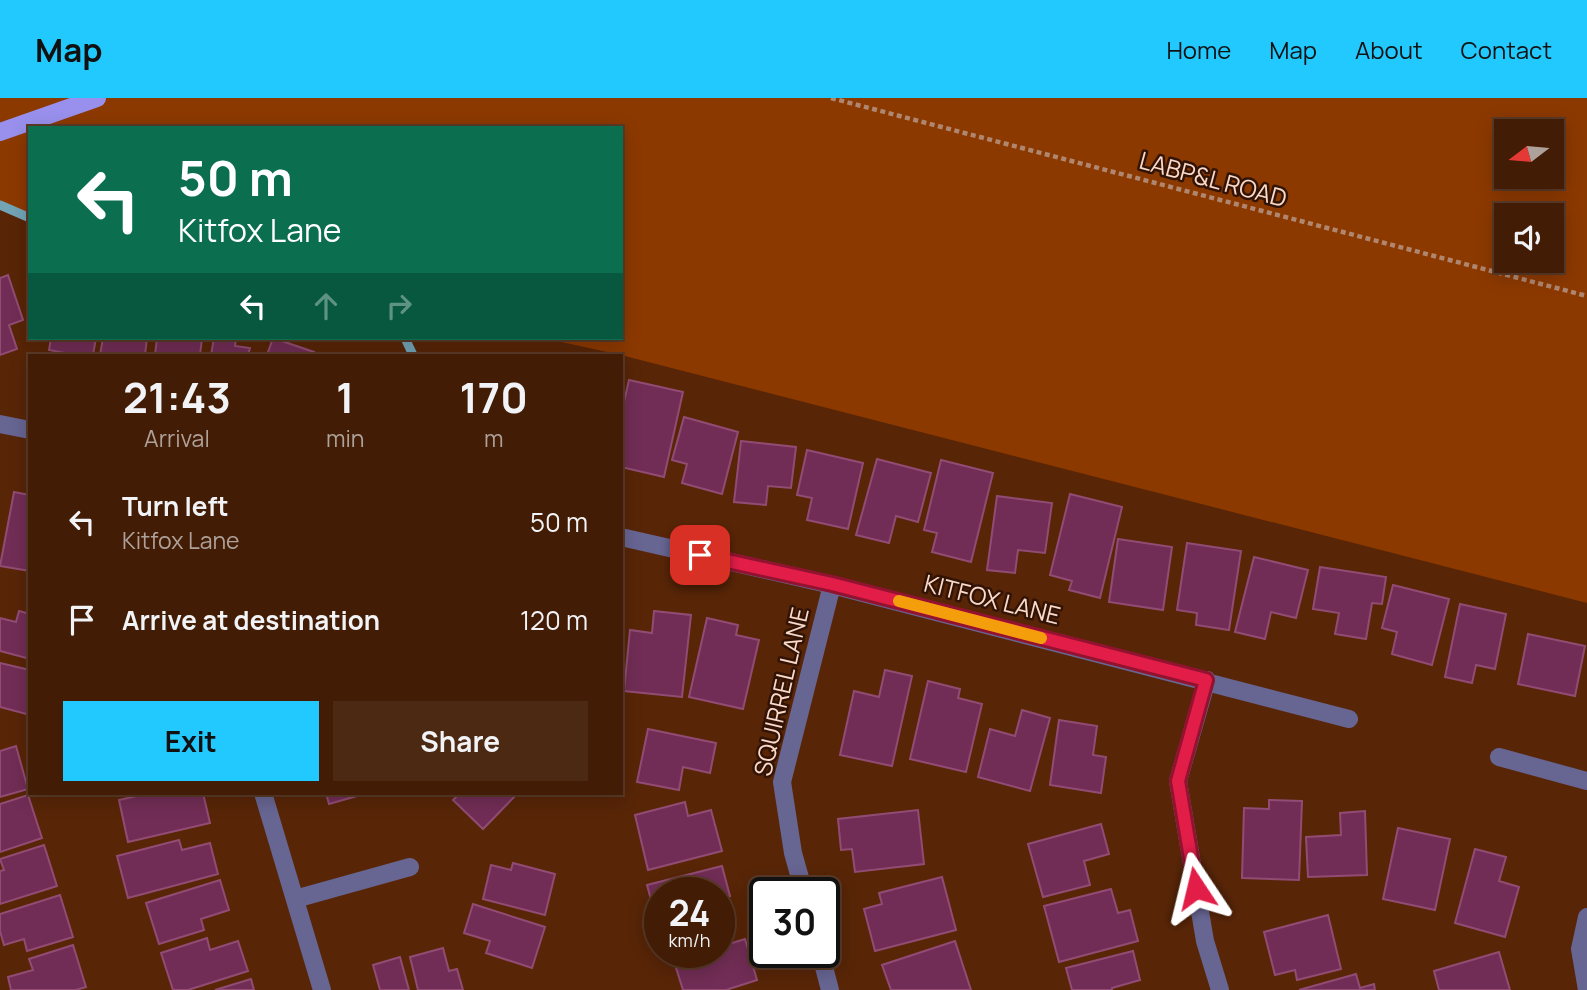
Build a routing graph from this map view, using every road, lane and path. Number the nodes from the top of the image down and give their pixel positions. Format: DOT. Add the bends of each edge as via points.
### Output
graph roads {
  1 [pos="97,98"];
  2 [pos="831,98"];
  3 [pos="0,132"];
  4 [pos="1587,296"];
  5 [pos="0,424"];
  6 [pos="28,430"];
  7 [pos="623,537"];
  8 [pos="832,584"];
  9 [pos="1206,680"];
  10 [pos="1349,719"];
  11 [pos="1499,757"];
  12 [pos="1587,780"];
  13 [pos="264,795"];
  14 [pos="410,867"];
  15 [pos="800,877"];
  16 [pos="295,899"];
  17 [pos="1587,917"];
  18 [pos="824,968"];
  19 [pos="322,990"];
  20 [pos="830,990"];
  21 [pos="1220,990"];
  22 [pos="1587,990"];
  1 -- 3 [label="main road"];
  2 -- 4 [label="path, LABP&L ROAD"];
  5 -- 6 [label="street"];
  7 -- 8 [label="street, KITFOX LANE"];
  8 -- 9 [label="street, KITFOX LANE"];
  8 -- 15 [label="street, SQUIRREL LANE" via="782,782"];
  9 -- 10 [label="street, KITFOX LANE"];
  9 -- 21 [label="street" via="1178,781 1205,941"];
  11 -- 12 [label="street"];
  13 -- 16 [label="street"];
  14 -- 16 [label="street"];
  16 -- 19 [label="street"];
  17 -- 22 [label="street" via="1580,949"];
  18 -- 20 [label="street"];
}
